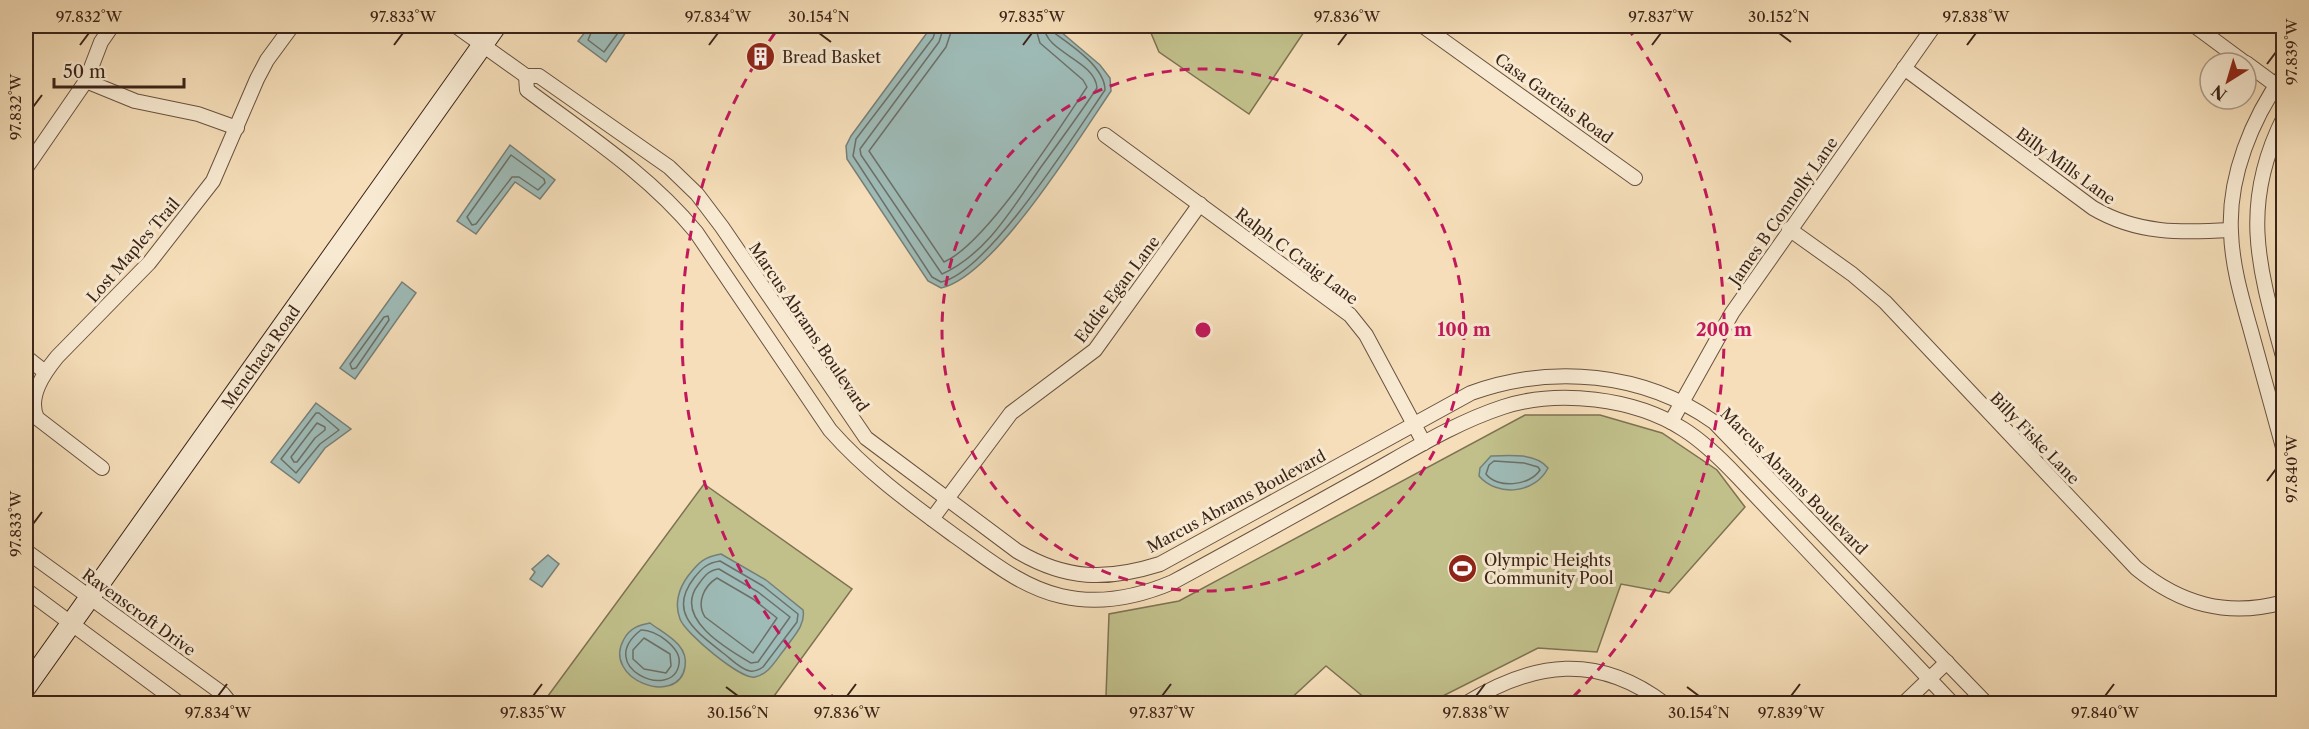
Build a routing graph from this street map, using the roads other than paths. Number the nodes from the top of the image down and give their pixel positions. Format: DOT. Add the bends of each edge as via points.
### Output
graph roads {
  1 [pos="112,26"];
  2 [pos="292,26"];
  3 [pos="456,26"];
  4 [pos="496,26"];
  5 [pos="1423,26"];
  6 [pos="1934,26"];
  7 [pos="2194,26"];
  8 [pos="482,44"];
  9 [pos="2229,51"];
  10 [pos="1904,68"];
  11 [pos="2258,70"];
  12 [pos="526,76"];
  13 [pos="86,81"];
  14 [pos="2281,83"];
  15 [pos="2283,117"];
  16 [pos="237,128"];
  17 [pos="1105,135"];
  18 [pos="26,168"];
  19 [pos="1635,178"];
  20 [pos="1200,204"];
  21 [pos="1789,229"];
  22 [pos="2230,230"];
  23 [pos="26,357"];
  24 [pos="2283,360"];
  25 [pos="45,372"];
  26 [pos="1682,402"];
  27 [pos="1671,422"];
  28 [pos="1414,424"];
  29 [pos="1424,443"];
  30 [pos="2283,451"];
  31 [pos="102,468"];
  32 [pos="946,499"];
  33 [pos="932,519"];
  34 [pos="26,551"];
  35 [pos="26,590"];
  36 [pos="89,596"];
  37 [pos="2283,602"];
  38 [pos="70,622"];
  39 [pos="1947,662"];
  40 [pos="1929,679"];
  41 [pos="26,687"];
  42 [pos="180,704"];
  43 [pos="231,704"];
  44 [pos="1465,704"];
  45 [pos="1665,704"];
  46 [pos="1903,704"];
  47 [pos="1953,704"];
  48 [pos="1987,704"];
  1 -- 13 [label="street" via="101,42"];
  2 -- 16 [label="street, Lost Maples Trail" via="267,60"];
  3 -- 8 [label="street, Marcus Abrams Boulevard"];
  4 -- 8 [label="main road, Menchaca Road"];
  5 -- 19 [label="street, Casa Garcias Road"];
  6 -- 10 [label="street, James B Connolly Lane"];
  7 -- 9 [label="street"];
  8 -- 12 [label="street, Marcus Abrams Boulevard"];
  8 -- 36 [label="main road, Menchaca Road"];
  10 -- 21 [label="street, James B Connolly Lane"];
  10 -- 22 [label="street, Billy Mills Lane" via="2115,221 2152,231"];
  11 -- 14 [label="street"];
  12 -- 32 [label="street, Marcus Abrams Boulevard" via="539,76 669,167 697,194 855,425 866,438"];
  12 -- 33 [label="street, Marcus Abrams Boulevard" via="527,90 651,183 676,207 830,430 870,472"];
  13 -- 16 [label="street" via="135,101 198,114"];
  13 -- 18 [label="street"];
  14 -- 22 [label="street" via="2256,120 2244,149"];
  15 -- 24 [label="street" via="2260,180 2257,235 2260,272"];
  16 -- 25 [label="street, Lost Maples Trail" via="213,181 167,241"];
  17 -- 20 [label="street, Ralph C Craig Lane"];
  20 -- 28 [label="street, Ralph C Craig Lane" via="1350,315 1366,335"];
  20 -- 32 [label="street, Eddie Egan Lane" via="1095,350 1011,413"];
  21 -- 26 [label="street, James B Connolly Lane" via="1732,313"];
  21 -- 37 [label="street, Billy Fiske Lane" via="1885,302 2153,582 2210,606 2241,609"];
  22 -- 30 [label="street" via="2241,295"];
  23 -- 25 [label="street"];
  25 -- 31 [label="street, Lost Maples Trail" via="34,402 37,418"];
  26 -- 27 [label="street, James B Connolly Lane"];
  26 -- 28 [label="street, Marcus Abrams Boulevard" via="1644,387 1600,377 1524,379 1472,393"];
  26 -- 39 [label="street, Marcus Abrams Boulevard" via="1734,439"];
  27 -- 29 [label="street, Marcus Abrams Boulevard" via="1624,406 1575,399 1539,400 1484,414"];
  27 -- 40 [label="street, Marcus Abrams Boulevard" via="1719,456"];
  28 -- 29 [label="street, Ralph C Craig Lane"];
  28 -- 32 [label="street, Marcus Abrams Boulevard" via="1160,564 1128,574 1083,575 1036,562"];
  29 -- 33 [label="street, Marcus Abrams Boulevard" via="1173,582 1126,598 1062,597 1030,586"];
  32 -- 33 [label="street, Eddie Egan Lane"];
  34 -- 36 [label="street, Ravenscroft Drive"];
  35 -- 38 [label="street"];
  36 -- 38 [label="main road, Menchaca Road"];
  36 -- 43 [label="street, Ravenscroft Drive" via="223,694"];
  38 -- 41 [label="main road, Menchaca Road"];
  38 -- 42 [label="street"];
  39 -- 40 [label="street"];
  39 -- 48 [label="street, Marcus Abrams Boulevard"];
  40 -- 46 [label="street"];
  40 -- 47 [label="street, Marcus Abrams Boulevard"];
  44 -- 45 [label="street" via="1530,672 1574,668 1596,670 1634,682"];
}
